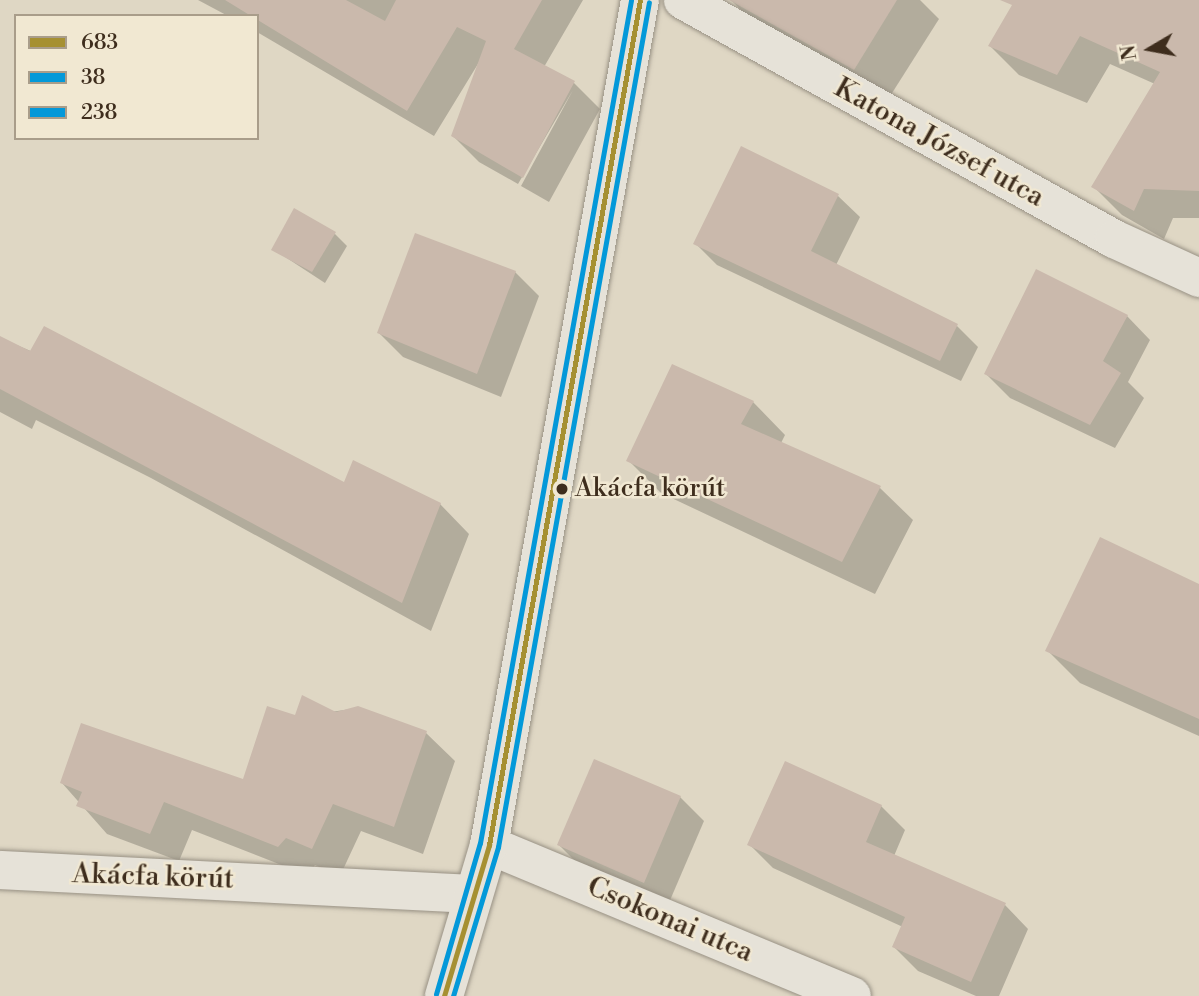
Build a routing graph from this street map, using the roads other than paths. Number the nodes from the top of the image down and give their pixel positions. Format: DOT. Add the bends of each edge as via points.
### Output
graph roads {
  1 [pos="640,0"];
  2 [pos="683,0"];
  3 [pos="1199,278"];
  4 [pos="489,845"];
  5 [pos="0,870"];
  6 [pos="473,894"];
  7 [pos="444,996"];
  8 [pos="852,996"];
  1 -- 4 [label="street"];
  2 -- 3 [label="street, Katona József utca" via="1114,239"];
  4 -- 6 [label="street"];
  4 -- 8 [label="street, Csokonai utca"];
  5 -- 6 [label="street, Akácfa körút"];
  6 -- 7 [label="street"];
}
